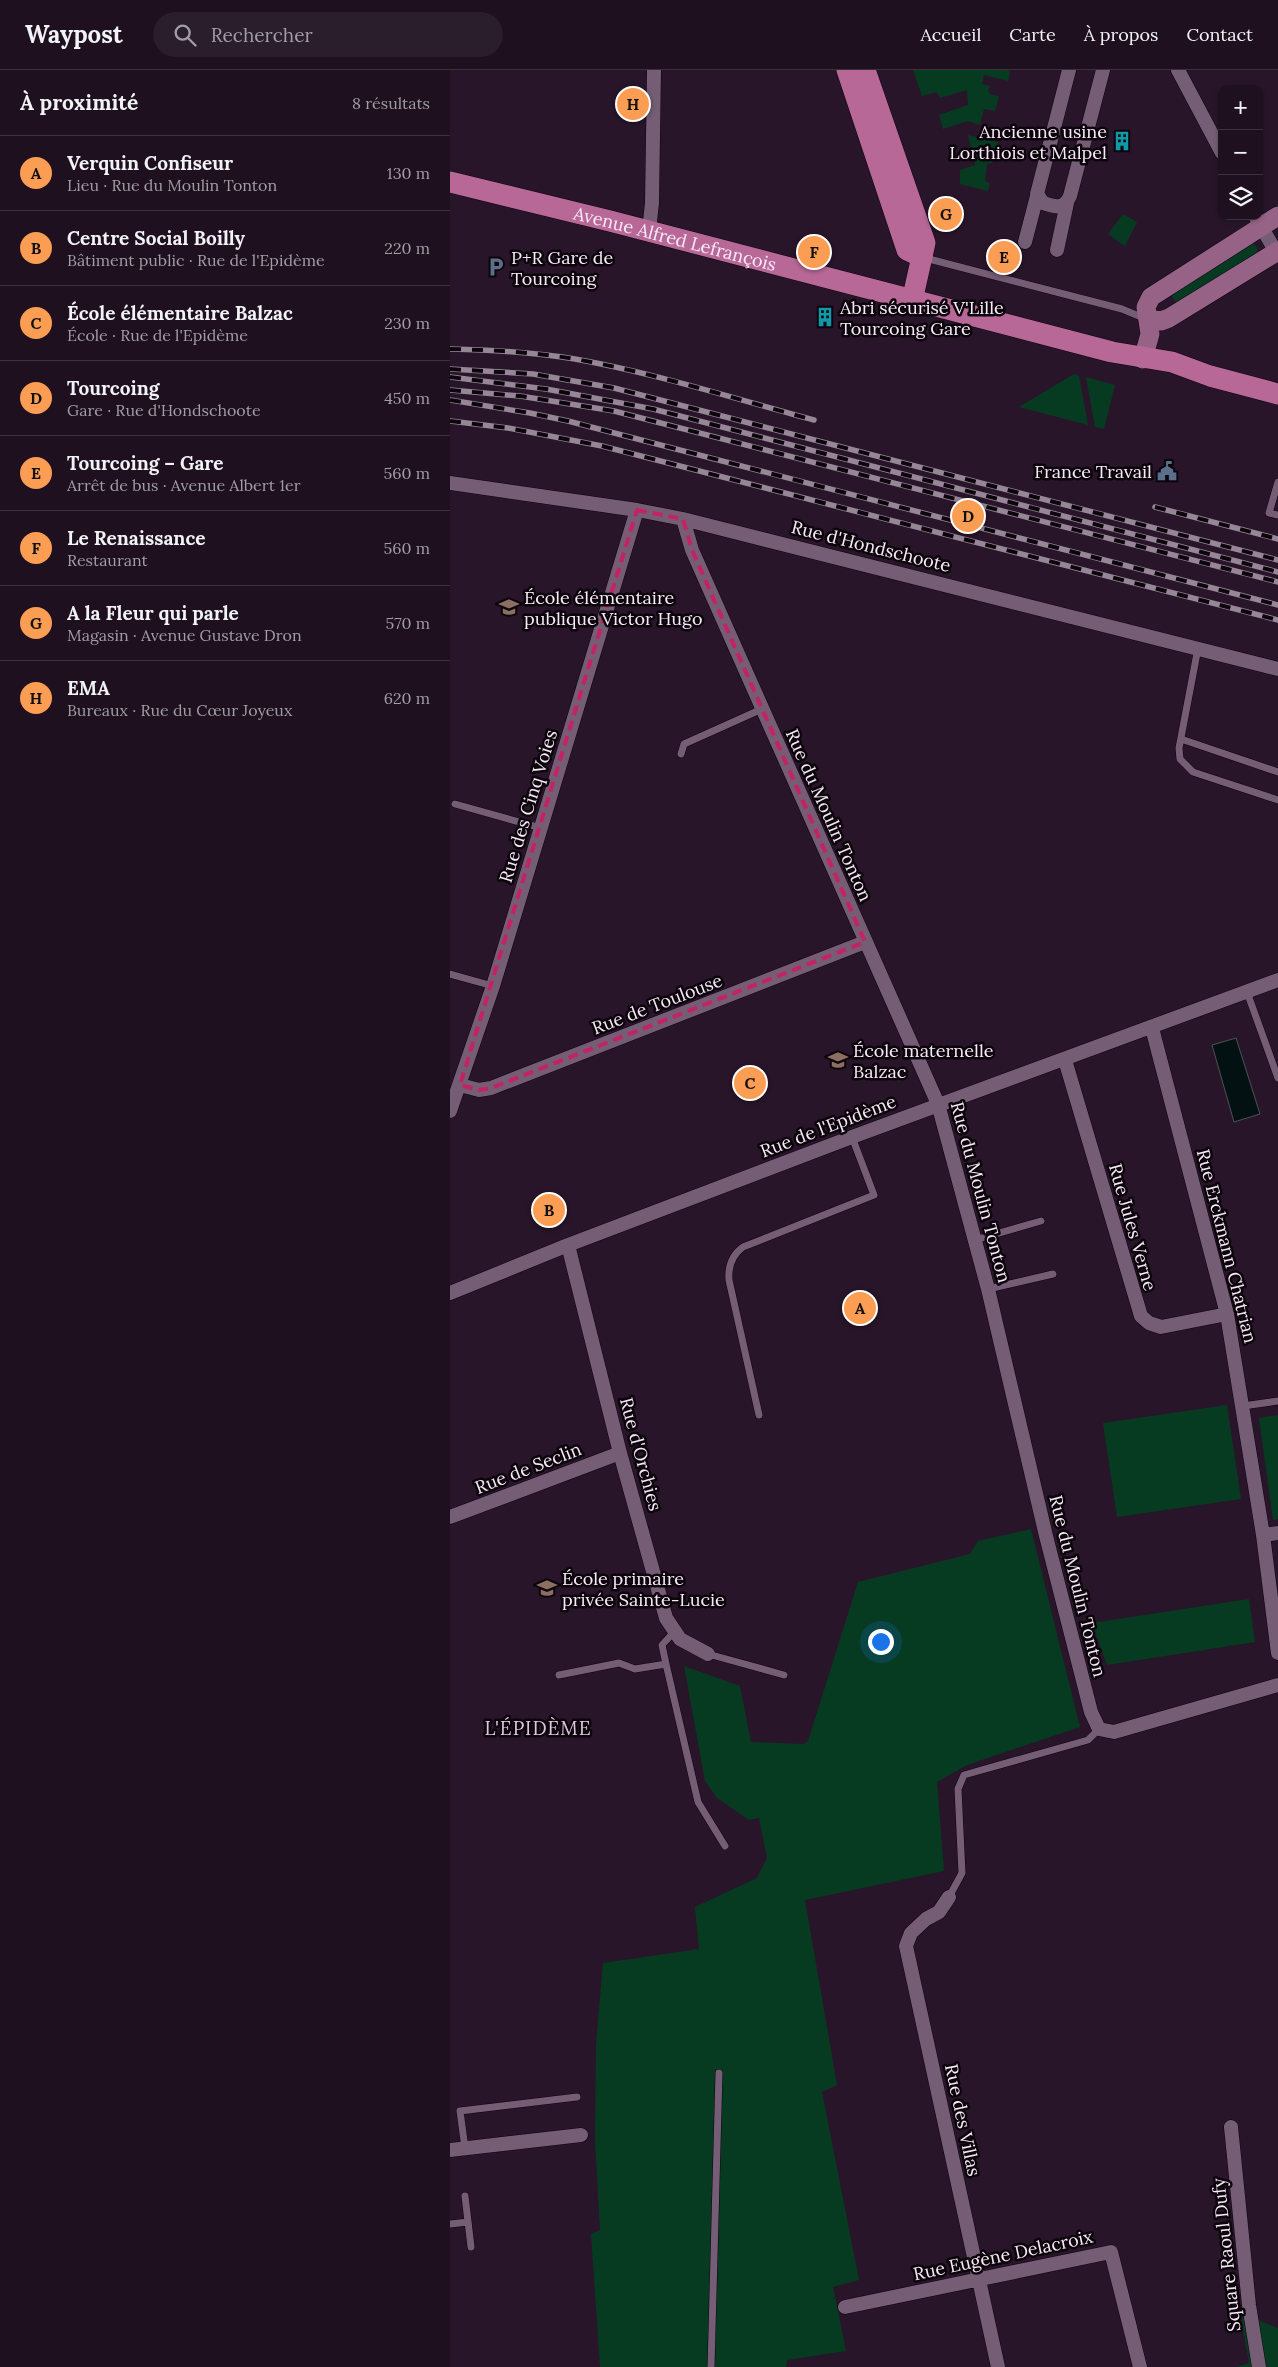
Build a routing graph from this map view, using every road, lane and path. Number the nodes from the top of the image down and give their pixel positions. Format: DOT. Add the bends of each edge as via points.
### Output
graph roads {
  1 [pos="654,70"];
  2 [pos="847,70"];
  3 [pos="865,70"];
  4 [pos="1068,70"];
  5 [pos="1103,70"];
  6 [pos="1178,70"];
  7 [pos="1218,145"];
  8 [pos="450,182"];
  9 [pos="450,193"];
  10 [pos="1037,196"];
  11 [pos="524,199"];
  12 [pos="1066,202"];
  13 [pos="1278,216"];
  14 [pos="1257,222"];
  15 [pos="649,231"];
  16 [pos="1025,242"];
  17 [pos="1057,250"];
  18 [pos="1277,252"];
  19 [pos="922,257"];
  20 [pos="912,301"];
  21 [pos="1148,319"];
  22 [pos="1143,359"];
  23 [pos="1278,394"];
  24 [pos="1278,409"];
  25 [pos="1278,482"];
  26 [pos="450,483"];
  27 [pos="637,510"];
  28 [pos="1278,515"];
  29 [pos="682,519"];
  30 [pos="1198,648"];
  31 [pos="1278,669"];
  32 [pos="762,709"];
  33 [pos="1181,740"];
  34 [pos="681,754"];
  35 [pos="1278,772"];
  36 [pos="1278,800"];
  37 [pos="456,804"];
  38 [pos="541,828"];
  39 [pos="865,942"];
  40 [pos="450,974"];
  41 [pos="1278,980"];
  42 [pos="493,986"];
  43 [pos="1247,992"];
  44 [pos="1152,1028"];
  45 [pos="1065,1060"];
  46 [pos="1278,1078"];
  47 [pos="460,1085"];
  48 [pos="938,1104"];
  49 [pos="450,1111"];
  50 [pos="852,1137"];
  51 [pos="1041,1221"];
  52 [pos="974,1240"];
  53 [pos="568,1245"];
  54 [pos="1053,1274"];
  55 [pos="988,1289"];
  56 [pos="450,1293"];
  57 [pos="1227,1314"];
  58 [pos="1278,1401"];
  59 [pos="1242,1406"];
  60 [pos="759,1415"];
  61 [pos="620,1453"];
  62 [pos="450,1517"];
  63 [pos="1278,1533"];
  64 [pos="1264,1535"];
  65 [pos="674,1632"];
  66 [pos="1278,1653"];
  67 [pos="708,1654"];
  68 [pos="666,1664"];
  69 [pos="559,1675"];
  70 [pos="784,1675"];
  71 [pos="1278,1685"];
  72 [pos="1099,1729"];
  73 [pos="725,1846"];
  74 [pos="949,1897"];
  75 [pos="719,2073"];
  76 [pos="577,2097"];
  77 [pos="1232,2133"];
  78 [pos="581,2135"];
  79 [pos="465,2148"];
  80 [pos="450,2150"];
  81 [pos="465,2196"];
  82 [pos="468,2222"];
  83 [pos="450,2224"];
  84 [pos="471,2247"];
  85 [pos="978,2279"];
  86 [pos="845,2307"];
  87 [pos="711,2367"];
  88 [pos="998,2367"];
  89 [pos="1140,2367"];
  90 [pos="1259,2367"];
  1 -- 15 [label="street"];
  2 -- 19 [label="main road" via="907,250"];
  3 -- 19 [label="main road" via="925,243"];
  4 -- 10 [label="street"];
  5 -- 12 [label="street"];
  6 -- 7 [label="street"];
  8 -- 11 [label="main road, Avenue Alfred Lefrançois"];
  9 -- 11 [label="main road, Avenue Alfred Lefrançois" via="484,199"];
  10 -- 12 [label="street" via="1043,203 1056,207"];
  10 -- 16 [label="street"];
  11 -- 15 [label="main road, Avenue Alfred Lefrançois"];
  12 -- 17 [label="street"];
  13 -- 14 [label="main road"];
  14 -- 18 [label="street"];
  14 -- 21 [label="main road" via="1153,294 1146,307"];
  15 -- 20 [label="main road, Avenue Alfred Lefrançois"];
  18 -- 21 [label="main road" via="1169,318 1162,321"];
  19 -- 20 [label="main road"];
  19 -- 21 [label="lane" via="1122,309"];
  20 -- 22 [label="main road, Avenue Alfred Lefrançois"];
  21 -- 22 [label="main road" via="1150,334"];
  22 -- 23 [label="main road" via="1172,362"];
  22 -- 24 [label="main road" via="1176,376 1224,394"];
  25 -- 28 [label="lane" via="1269,512"];
  26 -- 27 [label="street, Rue d'Hondschoote"];
  27 -- 29 [label="street, Rue d'Hondschoote"];
  27 -- 38 [label="street, Rue des Cinq Voies"];
  29 -- 30 [label="street, Rue d'Hondschoote"];
  29 -- 32 [label="street, Rue du Moulin Tonton" via="692,550"];
  30 -- 31 [label="street, Rue d'Hondschoote"];
  30 -- 33 [label="lane"];
  32 -- 34 [label="lane" via="684,744"];
  32 -- 39 [label="street, Rue du Moulin Tonton"];
  33 -- 35 [label="lane"];
  33 -- 36 [label="lane" via="1180,759 1193,772"];
  37 -- 38 [label="lane"];
  38 -- 42 [label="street, Rue des Cinq Voies"];
  39 -- 47 [label="street, Rue de Toulouse" via="491,1088 479,1090"];
  39 -- 48 [label="street, Rue du Moulin Tonton"];
  40 -- 42 [label="lane"];
  41 -- 43 [label="street, Rue de l'Epidème"];
  42 -- 47 [label="street, Rue des Cinq Voies"];
  43 -- 44 [label="street, Rue de l'Epidème"];
  43 -- 46 [label="lane"];
  44 -- 45 [label="street, Rue de l'Epidème"];
  44 -- 57 [label="street, Rue Erckmann Chatrian"];
  45 -- 48 [label="street, Rue de l'Epidème"];
  45 -- 57 [label="street, Rue Jules Verne" via="1141,1316 1160,1327"];
  47 -- 49 [label="street, Rue des Cinq Voies"];
  48 -- 50 [label="street, Rue de l'Epidème"];
  48 -- 52 [label="street, Rue du Moulin Tonton"];
  50 -- 53 [label="street, Rue de l'Epidème"];
  50 -- 60 [label="lane" via="874,1195 744,1247 729,1268"];
  51 -- 52 [label="lane"];
  52 -- 55 [label="street, Rue du Moulin Tonton"];
  53 -- 56 [label="street, Rue de l'Epidème"];
  53 -- 61 [label="street, Rue d'Orchies"];
  54 -- 55 [label="lane"];
  55 -- 72 [label="street, Rue du Moulin Tonton" via="1046,1536 1091,1712"];
  57 -- 59 [label="street, Rue Erckmann Chatrian"];
  58 -- 59 [label="lane"];
  59 -- 64 [label="street, Rue Erckmann Chatrian"];
  61 -- 62 [label="street, Rue de Seclin"];
  61 -- 65 [label="street, Rue d'Orchies" via="666,1618"];
  63 -- 64 [label="street"];
  64 -- 66 [label="street, Rue Erckmann Chatrian"];
  65 -- 67 [label="street, Rue d'Orchies" via="687,1644"];
  65 -- 68 [label="lane" via="662,1645"];
  67 -- 70 [label="lane"];
  68 -- 69 [label="lane" via="635,1669 619,1663"];
  68 -- 73 [label="lane" via="698,1802"];
  71 -- 72 [label="street" via="1114,1732"];
  72 -- 74 [label="lane" via="1088,1740 964,1775 958,1789 962,1873"];
  74 -- 85 [label="street, Rue des Villas" via="939,1912 911,1933 906,1946"];
  75 -- 87 [label="lane"];
  76 -- 79 [label="lane" via="460,2112"];
  77 -- 90 [label="street, Square Raoul Dufy" via="1249,2306"];
  78 -- 79 [label="street"];
  79 -- 80 [label="street"];
  81 -- 82 [label="lane"];
  82 -- 83 [label="lane"];
  82 -- 84 [label="lane"];
  85 -- 86 [label="street, Rue Eugène Delacroix"];
  85 -- 88 [label="street, Rue des Villas"];
  85 -- 89 [label="street, Rue Eugène Delacroix" via="1111,2252"];
}
